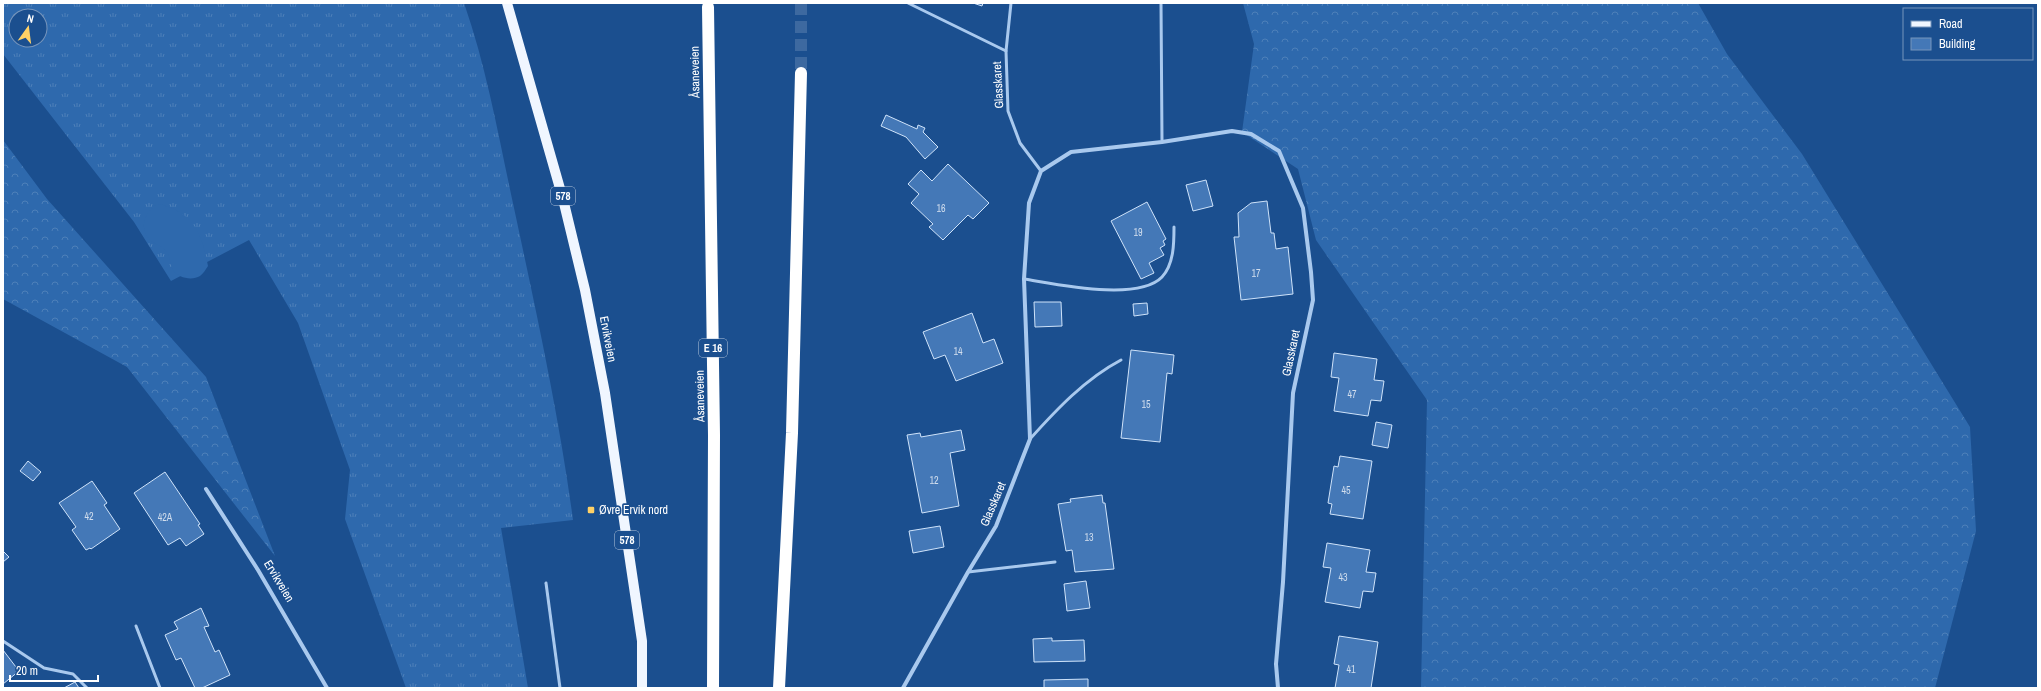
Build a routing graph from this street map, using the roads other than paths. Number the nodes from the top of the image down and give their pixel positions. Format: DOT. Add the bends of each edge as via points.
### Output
graph roads {
  1 [pos="507,3"];
  2 [pos="908,3"];
  3 [pos="1011,3"];
  4 [pos="1161,3"];
  5 [pos="708,7"];
  6 [pos="1006,50"];
  7 [pos="801,73"];
  8 [pos="1162,142"];
  9 [pos="1041,171"];
  10 [pos="1174,227"];
  11 [pos="1024,279"];
  12 [pos="1121,360"];
  13 [pos="1030,439"];
  14 [pos="206,489"];
  15 [pos="1055,562"];
  16 [pos="968,572"];
  17 [pos="546,583"];
  18 [pos="136,626"];
  19 [pos="3,641"];
  20 [pos="87,688"];
  21 [pos="160,688"];
  22 [pos="327,688"];
  23 [pos="560,688"];
  24 [pos="642,688"];
  25 [pos="713,688"];
  26 [pos="779,688"];
  27 [pos="903,688"];
  28 [pos="1278,688"];
  1 -- 24 [label="main road, Ervikveien / 578" via="586,290 605,393 642,641"];
  2 -- 6 [label="lane, Glasskaret"];
  3 -- 6 [label="lane"];
  4 -- 8 [label="lane"];
  5 -- 25 [label="highway, Åsaneveien / E 16" via="714,435"];
  6 -- 9 [label="lane, Glasskaret" via="1008,110 1020,143"];
  7 -- 26 [label="highway" via="792,433"];
  8 -- 9 [label="street, Glasskaret" via="1071,152"];
  8 -- 28 [label="street, Glasskaret" via="1232,131 1251,134 1279,151 1303,208 1313,300 1293,393 1276,664"];
  9 -- 11 [label="street, Glasskaret" via="1029,203"];
  10 -- 11 [label="lane" via="1174,248 1169,262 1162,276 1148,286 1124,291"];
  11 -- 13 [label="street, Glasskaret"];
  12 -- 13 [label="lane, Glasskaret" via="1108,366 1058,408"];
  13 -- 16 [label="street, Glasskaret" via="996,526"];
  14 -- 22 [label="street, Ervikveien" via="258,570"];
  15 -- 16 [label="lane"];
  16 -- 27 [label="street, Glasskaret"];
  17 -- 23 [label="lane"];
  18 -- 21 [label="lane"];
  19 -- 20 [label="lane" via="44,668 73,674"];
}
